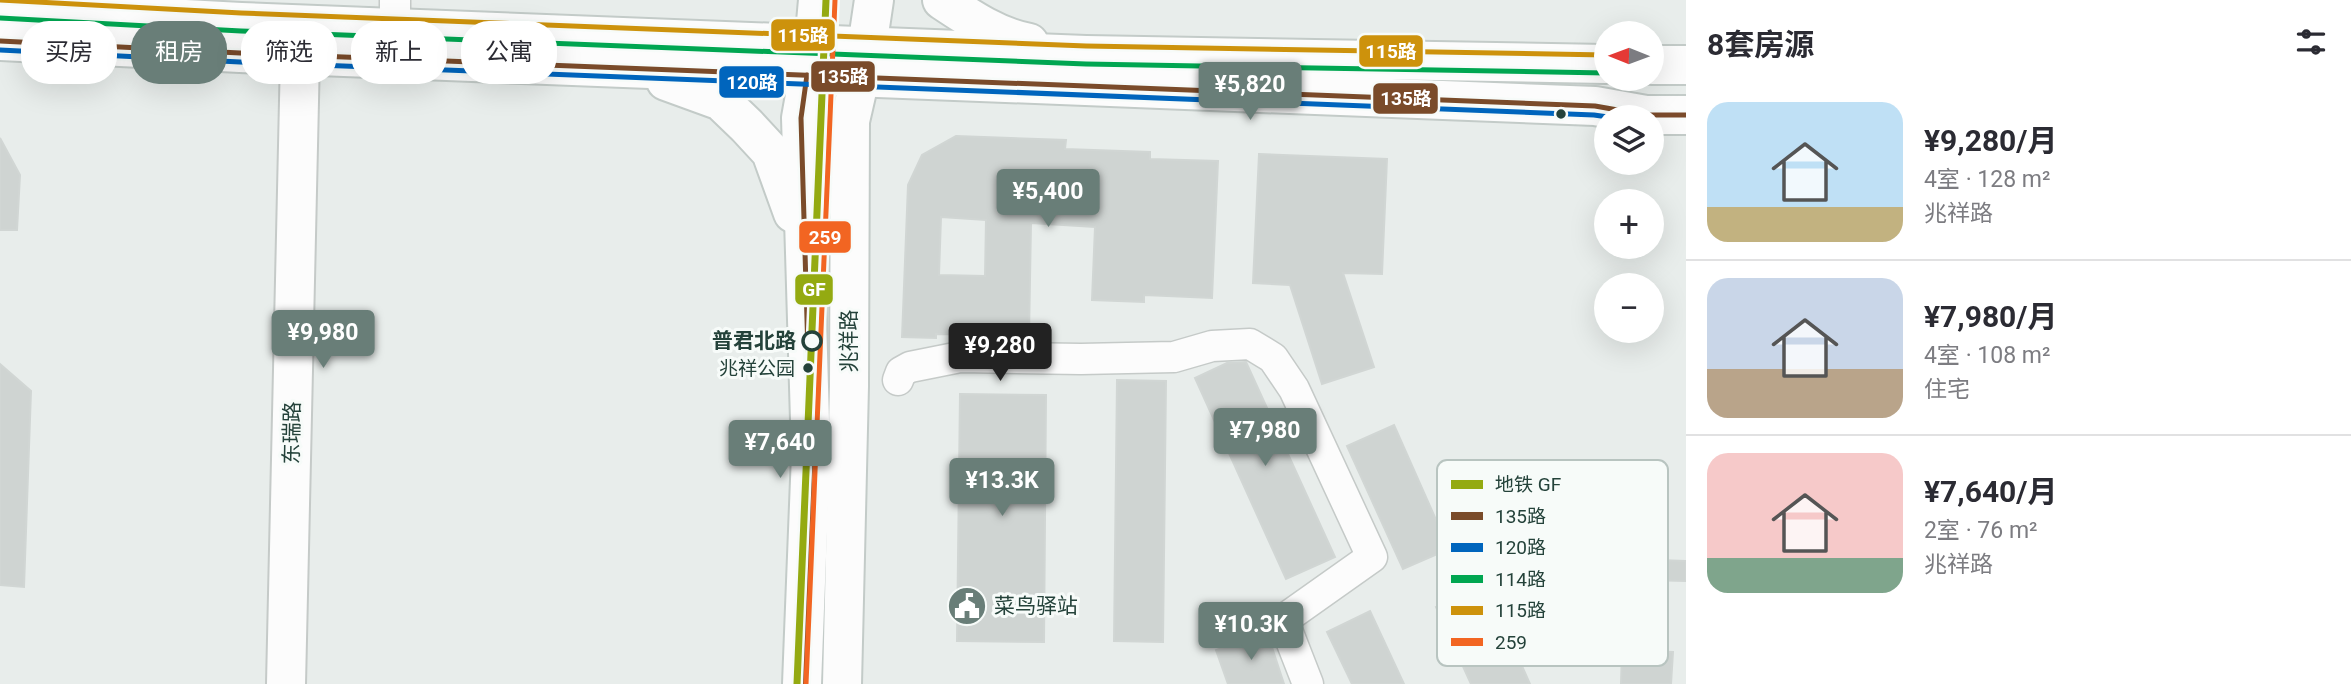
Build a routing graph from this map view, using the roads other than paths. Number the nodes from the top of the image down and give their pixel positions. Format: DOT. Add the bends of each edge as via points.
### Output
graph roads {
  1 [pos="818,0"];
  2 [pos="874,0"];
  3 [pos="942,0"];
  4 [pos="0,9"];
  5 [pos="241,11"];
  6 [pos="395,14"];
  7 [pos="0,41"];
  8 [pos="241,52"];
  9 [pos="1086,55"];
  10 [pos="337,56"];
  11 [pos="811,60"];
  12 [pos="863,62"];
  13 [pos="1594,64"];
  14 [pos="1664,65"];
  15 [pos="1686,65"];
  16 [pos="612,67"];
  17 [pos="299,84"];
  18 [pos="1686,115"];
  19 [pos="806,277"];
  20 [pos="898,380"];
  21 [pos="286,684"];
  22 [pos="802,684"];
  23 [pos="842,684"];
  24 [pos="1308,684"];
  1 -- 11 [label="main road, 兆祥路"];
  2 -- 12 [label="main road, 兆祥路"];
  3 -- 9 [label="main road" via="1014,40"];
  4 -- 5 [label="main road"];
  5 -- 6 [label="main road"];
  6 -- 11 [label="main road"];
  7 -- 8 [label="main road"];
  9 -- 12 [label="main road"];
  9 -- 13 [label="main road"];
  10 -- 16 [label="main road"];
  11 -- 12 [label="main road"];
  11 -- 16 [label="main road"];
  11 -- 19 [label="main road, 兆祥路" via="801,118"];
  12 -- 18 [label="main road"];
  12 -- 23 [label="main road, 兆祥路" via="850,121"];
  14 -- 15 [label="main road"];
  16 -- 19 [label="main road" via="677,83 721,101 747,126 771,152 791,205"];
  17 -- 21 [label="main road, 东瑞路"];
  19 -- 22 [label="main road, 兆祥路" via="811,454"];
  20 -- 24 [label="street" via="910,367 960,357 1174,357 1212,346 1250,344 1273,358 1294,389 1372,557 1283,620"];
}
